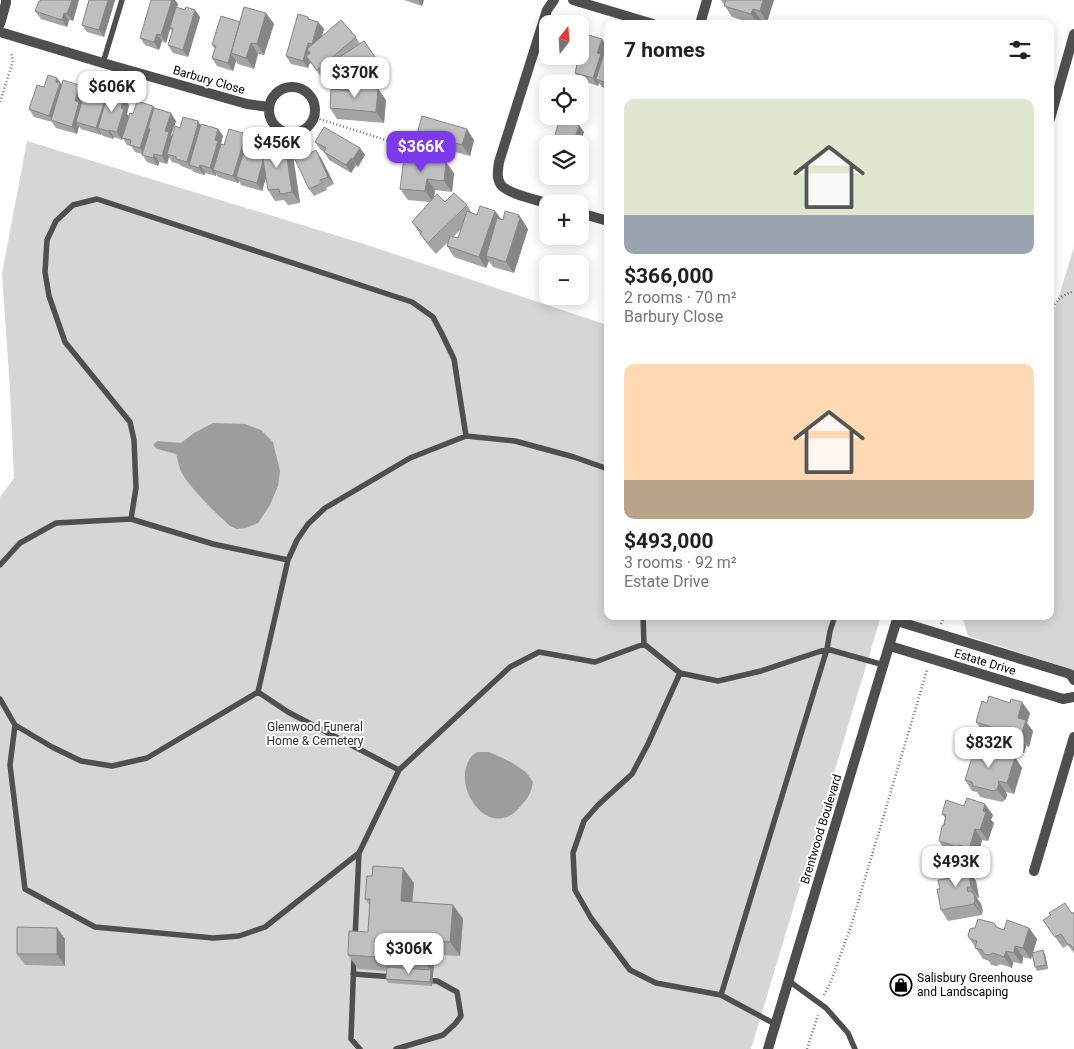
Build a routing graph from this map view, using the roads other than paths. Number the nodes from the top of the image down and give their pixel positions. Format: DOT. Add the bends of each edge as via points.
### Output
graph roads {
  1 [pos="122,0"];
  2 [pos="554,0"];
  3 [pos="574,0"];
  4 [pos="707,0"];
  5 [pos="7,1"];
  6 [pos="640,20"];
  7 [pos="701,20"];
  8 [pos="0,24"];
  9 [pos="0,32"];
  10 [pos="1074,34"];
  11 [pos="1074,54"];
  12 [pos="103,63"];
  13 [pos="1061,84"];
  14 [pos="1054,106"];
  15 [pos="269,107"];
  16 [pos="539,201"];
  17 [pos="589,216"];
  18 [pos="604,220"];
  19 [pos="466,436"];
  20 [pos="604,468"];
  21 [pos="131,519"];
  22 [pos="288,560"];
  23 [pos="0,565"];
  24 [pos="643,620"];
  25 [pos="834,620"];
  26 [pos="896,620"];
  27 [pos="902,620"];
  28 [pos="644,644"];
  29 [pos="890,646"];
  30 [pos="827,650"];
  31 [pos="884,665"];
  32 [pos="680,673"];
  33 [pos="1074,680"];
  34 [pos="258,692"];
  35 [pos="1074,697"];
  36 [pos="0,699"];
  37 [pos="15,725"];
  38 [pos="1074,737"];
  39 [pos="400,770"];
  40 [pos="359,853"];
  41 [pos="1034,872"];
  42 [pos="355,946"];
  43 [pos="354,955"];
  44 [pos="354,974"];
  45 [pos="400,978"];
  46 [pos="418,979"];
  47 [pos="789,981"];
  48 [pos="721,995"];
  49 [pos="776,1024"];
  50 [pos="360,1049"];
  51 [pos="396,1049"];
  52 [pos="768,1049"];
  53 [pos="855,1049"];
  1 -- 12 [label="lane"];
  2 -- 16 [label="street" via="547,10 497,176 502,186"];
  3 -- 6 [label="street"];
  4 -- 7 [label="street"];
  5 -- 8 [label="street"];
  9 -- 12 [label="street, Barbury Close"];
  10 -- 13 [label="street"];
  11 -- 13 [label="street"];
  12 -- 15 [label="street, Barbury Close" via="247,104"];
  13 -- 14 [label="street"];
  15 -- 15 [label="street" via="276,94 297,88 313,102 313,117 304,129 290,133 276,127"];
  17 -- 18 [label="street"];
  19 -- 20 [label="lane" via="515,441"];
  19 -- 21 [label="lane" via="454,359 433,317 412,302 97,199 73,206 56,221 47,240 45,272 65,342 130,422 136,488"];
  19 -- 22 [label="lane" via="410,458 325,508 308,524"];
  21 -- 22 [label="lane" via="213,544"];
  21 -- 23 [label="lane" via="56,523 20,543"];
  22 -- 34 [label="lane"];
  24 -- 28 [label="lane"];
  25 -- 30 [label="lane"];
  26 -- 29 [label="street, Brentwood Boulevard"];
  27 -- 33 [label="street, Estate Drive" via="1070,674"];
  28 -- 32 [label="lane"];
  28 -- 39 [label="lane" via="595,662 539,652 510,667"];
  29 -- 31 [label="street, Brentwood Boulevard"];
  29 -- 35 [label="street, Estate Drive" via="1063,699"];
  30 -- 31 [label="lane"];
  30 -- 32 [label="lane" via="718,681"];
  30 -- 48 [label="lane"];
  31 -- 47 [label="street, Brentwood Boulevard"];
  32 -- 48 [label="lane" via="632,774 584,821 573,853 575,890 591,918 630,970 656,983"];
  34 -- 37 [label="lane" via="148,758 112,766 80,761"];
  34 -- 39 [label="lane" via="288,712"];
  36 -- 37 [label="lane"];
  37 -- 40 [label="lane" via="10,765 25,889 95,927 213,938 238,936 265,927"];
  38 -- 41 [label="street"];
  39 -- 40 [label="lane"];
  40 -- 42 [label="lane"];
  43 -- 44 [label="lane"];
  44 -- 45 [label="lane"];
  44 -- 50 [label="lane" via="351,1039"];
  46 -- 51 [label="lane" via="437,981 457,992 461,1016 443,1035"];
  47 -- 49 [label="street, Brentwood Boulevard"];
  47 -- 53 [label="lane" via="826,1008 848,1033"];
  48 -- 49 [label="lane"];
  49 -- 52 [label="street, Brentwood Boulevard"];
}
